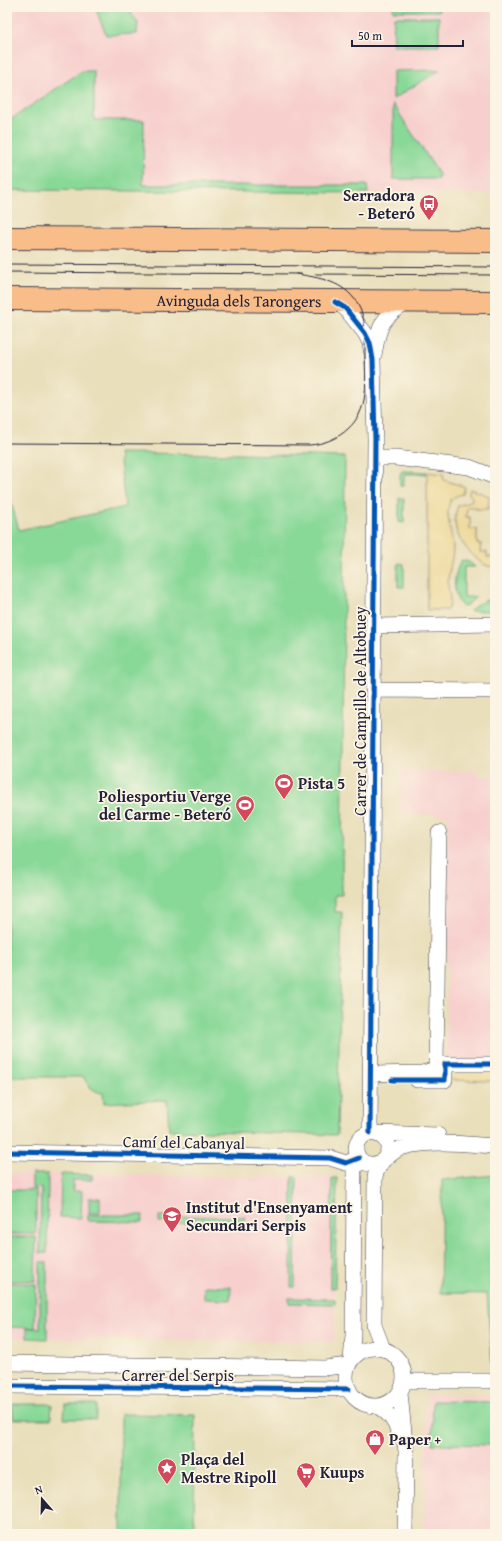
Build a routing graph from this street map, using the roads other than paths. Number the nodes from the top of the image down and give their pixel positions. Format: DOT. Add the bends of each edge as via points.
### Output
graph roads {
  1 [pos="7,238"];
  2 [pos="495,241"];
  3 [pos="7,299"];
  4 [pos="335,302"];
  5 [pos="409,302"];
  6 [pos="495,302"];
  7 [pos="373,360"];
  8 [pos="374,458"];
  9 [pos="495,477"];
  10 [pos="495,624"];
  11 [pos="374,626"];
  12 [pos="374,690"];
  13 [pos="495,691"];
  14 [pos="439,833"];
  15 [pos="495,1064"];
  16 [pos="371,1074"];
  17 [pos="392,1080"];
  18 [pos="372,1133"];
  19 [pos="495,1137"];
  20 [pos="495,1146"];
  21 [pos="7,1152"];
  22 [pos="330,1158"];
  23 [pos="354,1158"];
  24 [pos="382,1162"];
  25 [pos="383,1349"];
  26 [pos="7,1363"];
  27 [pos="350,1363"];
  28 [pos="490,1381"];
  29 [pos="7,1386"];
  30 [pos="402,1387"];
  31 [pos="348,1389"];
  32 [pos="377,1406"];
  33 [pos="406,1452"];
  34 [pos="405,1534"];
  1 -- 2 [label="main road"];
  3 -- 4 [label="main road, Avinguda dels Tarongers"];
  4 -- 5 [label="main road, Avinguda dels Tarongers"];
  4 -- 7 [label="street, Carrer de Campillo de Altobuey" via="345,308 365,333"];
  5 -- 6 [label="main road, Avinguda dels Tarongers"];
  5 -- 7 [label="street, Carrer de Campillo de Altobuey" via="385,318 378,330"];
  7 -- 8 [label="street, Carrer de Campillo de Altobuey"];
  8 -- 9 [label="street" via="396,458 469,467"];
  8 -- 11 [label="street, Carrer de Campillo de Altobuey"];
  10 -- 11 [label="street"];
  11 -- 12 [label="street, Carrer de Campillo de Altobuey"];
  12 -- 13 [label="street"];
  12 -- 16 [label="street, Carrer de Campillo de Altobuey"];
  14 -- 16 [label="street" via="436,1067 422,1073"];
  15 -- 17 [label="street" via="445,1064 445,1080"];
  16 -- 18 [label="street, Carrer de Campillo de Altobuey"];
  18 -- 19 [label="street"];
  18 -- 23 [label="street" via="362,1136"];
  18 -- 24 [label="street" via="380,1136 386,1143 387,1153"];
  20 -- 24 [label="street" via="416,1145 400,1148"];
  21 -- 22 [label="street, Camí del Cabanyal"];
  22 -- 23 [label="street, Camí del Cabanyal"];
  22 -- 23 [label="street, Camí del Cabanyal" via="348,1151"];
  23 -- 24 [label="street" via="373,1165"];
  23 -- 27 [label="street"];
  24 -- 25 [label="street" via="377,1167 375,1177 374,1326"];
  25 -- 27 [label="street" via="365,1350 357,1354"];
  25 -- 30 [label="street" via="397,1357 403,1368"];
  26 -- 27 [label="street, Carrer del Serpis" via="325,1368"];
  27 -- 31 [label="street" via="346,1377"];
  28 -- 30 [label="street"];
  29 -- 31 [label="street, Carrer del Serpis"];
  30 -- 32 [label="street" via="390,1402"];
  30 -- 33 [label="street"];
  31 -- 32 [label="street" via="360,1402 368,1406"];
  32 -- 33 [label="street" via="386,1411 393,1421"];
  33 -- 34 [label="street"];
}
